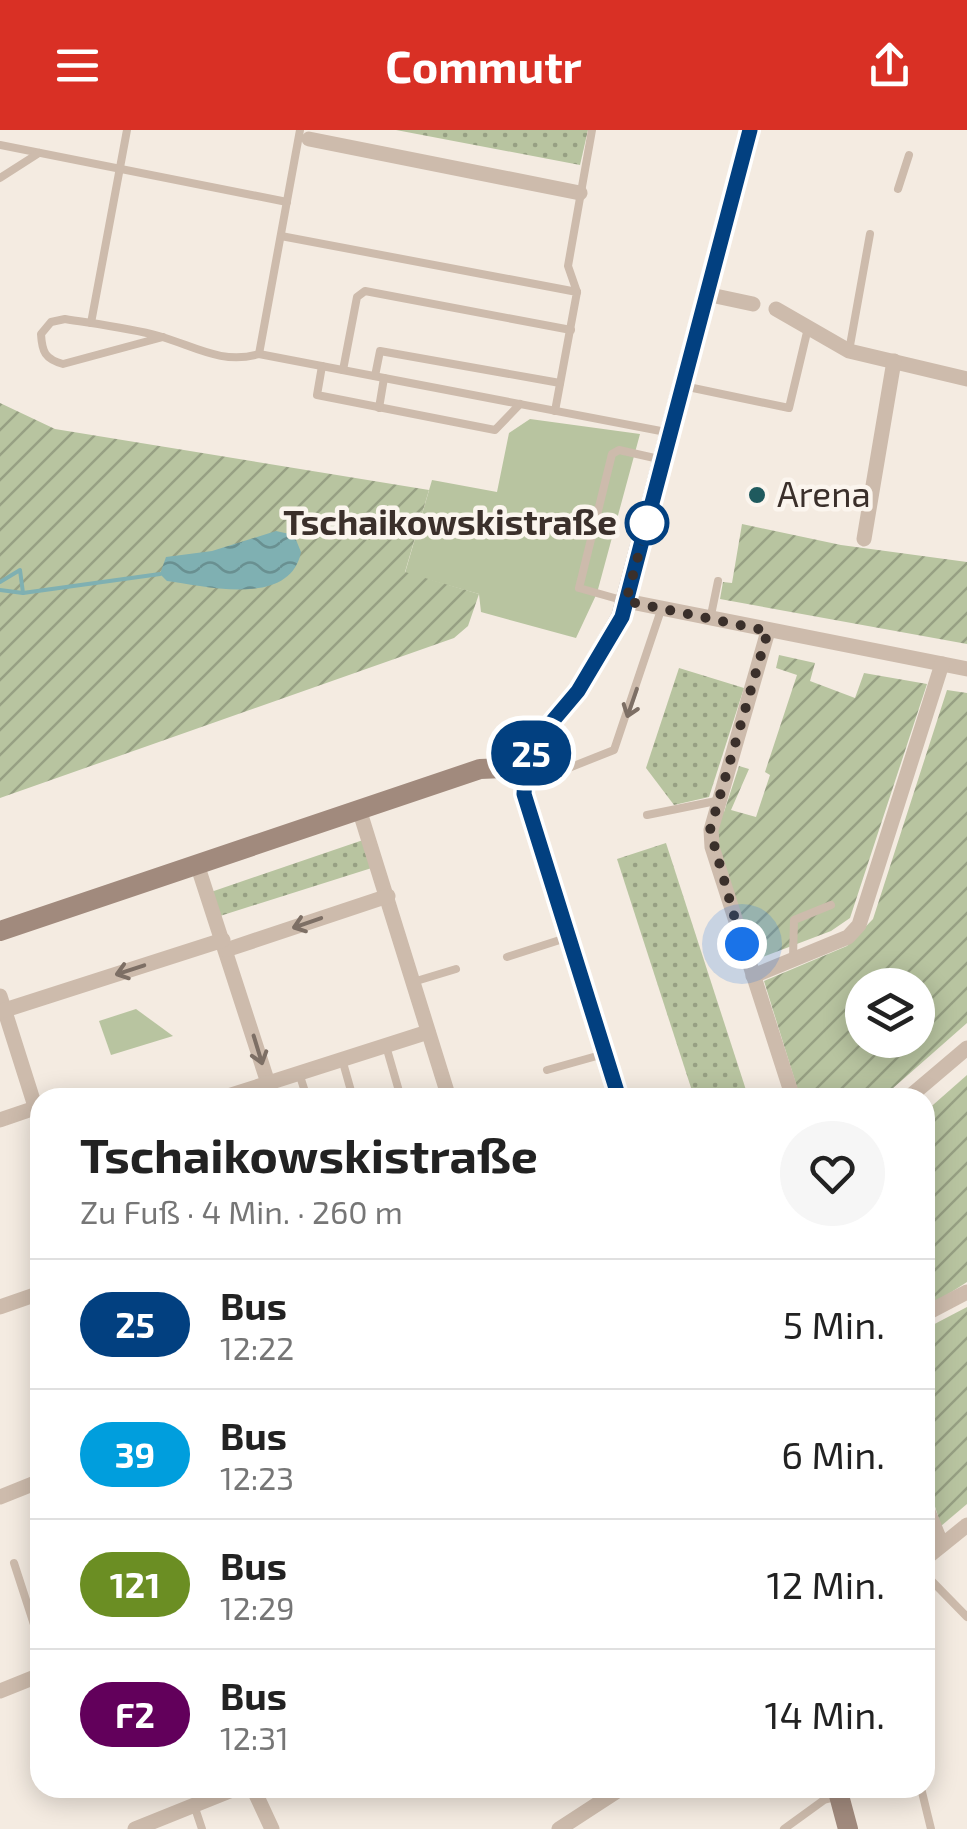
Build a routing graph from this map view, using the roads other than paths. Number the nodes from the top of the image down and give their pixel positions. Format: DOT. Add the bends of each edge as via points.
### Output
graph roads {
  1 [pos="127,130"];
  2 [pos="592,130"];
  3 [pos="750,130"];
  4 [pos="305,135"];
  5 [pos="0,146"];
  6 [pos="39,153"];
  7 [pos="909,155"];
  8 [pos="120,169"];
  9 [pos="0,178"];
  10 [pos="898,189"];
  11 [pos="580,193"];
  12 [pos="287,202"];
  13 [pos="870,234"];
  14 [pos="281,236"];
  15 [pos="577,292"];
  16 [pos="706,294"];
  17 [pos="753,304"];
  18 [pos="776,310"];
  19 [pos="90,323"];
  20 [pos="808,328"];
  21 [pos="571,330"];
  22 [pos="163,337"];
  23 [pos="849,351"];
  24 [pos="259,354"];
  25 [pos="894,361"];
  26 [pos="322,366"];
  27 [pos="343,370"];
  28 [pos="379,377"];
  29 [pos="967,379"];
  30 [pos="560,383"];
  31 [pos="693,388"];
  32 [pos="520,404"];
  33 [pos="379,408"];
  34 [pos="555,410"];
  35 [pos="670,433"];
  36 [pos="664,460"];
  37 [pos="864,539"];
  38 [pos="718,581"];
  39 [pos="626,601"];
  40 [pos="661,610"];
  41 [pos="710,620"];
  42 [pos="768,631"];
  43 [pos="942,664"];
  44 [pos="967,669"];
  45 [pos="526,766"];
  46 [pos="716,801"];
  47 [pos="359,809"];
  48 [pos="647,815"];
  49 [pos="197,864"];
  50 [pos="388,896"];
  51 [pos="831,905"];
  52 [pos="0,930"];
  53 [pos="570,937"];
  54 [pos="225,945"];
  55 [pos="507,957"];
  56 [pos="793,958"];
  57 [pos="456,969"];
  58 [pos="753,976"];
  59 [pos="414,982"];
  60 [pos="2,1003"];
  61 [pos="428,1032"];
  62 [pos="386,1046"];
  63 [pos="967,1048"];
  64 [pos="604,1054"];
  65 [pos="342,1059"];
  66 [pos="547,1070"];
  67 [pos="299,1073"];
  68 [pos="269,1088"];
  69 [pos="273,1088"];
  70 [pos="304,1088"];
  71 [pos="350,1088"];
  72 [pos="398,1088"];
  73 [pos="446,1088"];
  74 [pos="616,1088"];
  75 [pos="790,1088"];
  76 [pos="920,1088"];
  77 [pos="30,1090"];
  78 [pos="30,1116"];
  79 [pos="0,1120"];
  80 [pos="967,1292"];
  81 [pos="30,1296"];
  82 [pos="0,1307"];
  83 [pos="935,1309"];
  84 [pos="30,1485"];
  85 [pos="0,1496"];
  86 [pos="967,1525"];
  87 [pos="935,1528"];
  88 [pos="942,1545"];
  89 [pos="935,1551"];
  90 [pos="14,1562"];
  91 [pos="935,1584"];
  92 [pos="30,1612"];
  93 [pos="967,1617"];
  94 [pos="30,1679"];
  95 [pos="0,1690"];
  96 [pos="212,1798"];
  97 [pos="258,1798"];
  98 [pos="606,1798"];
  99 [pos="828,1798"];
  100 [pos="840,1798"];
  101 [pos="923,1798"];
  102 [pos="194,1805"];
  103 [pos="135,1829"];
  104 [pos="202,1829"];
  105 [pos="272,1829"];
  106 [pos="558,1829"];
  107 [pos="784,1829"];
  108 [pos="848,1829"];
  109 [pos="931,1829"];
  1 -- 8 [label="lane"];
  2 -- 11 [label="lane"];
  3 -- 16 [label="street"];
  4 -- 11 [label="street"];
  4 -- 12 [label="lane"];
  5 -- 6 [label="lane"];
  6 -- 8 [label="lane"];
  6 -- 9 [label="lane"];
  7 -- 10 [label="lane"];
  8 -- 12 [label="lane"];
  8 -- 19 [label="lane"];
  11 -- 15 [label="lane" via="568,266"];
  12 -- 14 [label="lane"];
  13 -- 23 [label="lane"];
  14 -- 15 [label="lane"];
  14 -- 24 [label="lane"];
  15 -- 21 [label="lane"];
  16 -- 17 [label="street"];
  16 -- 35 [label="street"];
  18 -- 20 [label="street"];
  19 -- 22 [label="lane"];
  19 -- 22 [label="lane" via="50,322 41,334 42,350 63,364"];
  20 -- 23 [label="street"];
  20 -- 31 [label="lane" via="789,408"];
  21 -- 27 [label="lane" via="365,291 358,297"];
  21 -- 30 [label="lane"];
  22 -- 24 [label="lane" via="224,357"];
  23 -- 25 [label="street"];
  24 -- 26 [label="lane"];
  25 -- 29 [label="street"];
  25 -- 37 [label="street"];
  26 -- 27 [label="lane"];
  26 -- 33 [label="lane" via="317,395"];
  27 -- 28 [label="lane"];
  28 -- 30 [label="lane" via="380,351"];
  28 -- 32 [label="lane"];
  28 -- 33 [label="lane"];
  30 -- 34 [label="lane"];
  32 -- 33 [label="lane" via="496,430"];
  32 -- 34 [label="lane"];
  34 -- 35 [label="lane"];
  35 -- 36 [label="street"];
  36 -- 39 [label="street"];
  36 -- 39 [label="lane" via="612,454 578,588"];
  38 -- 41 [label="lane"];
  39 -- 40 [label="street"];
  39 -- 45 [label="street" via="598,660 540,736"];
  40 -- 41 [label="street"];
  40 -- 45 [label="lane, one-way" via="614,750 556,773"];
  41 -- 42 [label="street"];
  42 -- 43 [label="street"];
  42 -- 46 [label="street"];
  43 -- 44 [label="street"];
  43 -- 56 [label="street" via="858,925 848,937"];
  45 -- 47 [label="street" via="480,769"];
  45 -- 53 [label="street" via="524,794"];
  46 -- 48 [label="lane"];
  46 -- 58 [label="street" via="712,847"];
  47 -- 49 [label="street"];
  47 -- 50 [label="street"];
  49 -- 52 [label="street"];
  49 -- 54 [label="street"];
  50 -- 54 [label="street, one-way"];
  50 -- 59 [label="street"];
  51 -- 56 [label="lane" via="794,920"];
  53 -- 55 [label="lane"];
  53 -- 64 [label="street"];
  54 -- 60 [label="street, one-way"];
  54 -- 68 [label="street, one-way"];
  56 -- 58 [label="street"];
  57 -- 59 [label="lane"];
  58 -- 75 [label="street"];
  59 -- 61 [label="street"];
  60 -- 77 [label="street"];
  61 -- 62 [label="street"];
  61 -- 73 [label="street"];
  62 -- 65 [label="street"];
  62 -- 72 [label="lane"];
  63 -- 76 [label="street"];
  64 -- 66 [label="lane"];
  64 -- 74 [label="street"];
  65 -- 67 [label="street"];
  65 -- 71 [label="lane"];
  67 -- 69 [label="street"];
  67 -- 70 [label="lane"];
  78 -- 79 [label="street"];
  80 -- 83 [label="street"];
  81 -- 82 [label="street"];
  84 -- 85 [label="street"];
  86 -- 88 [label="street"];
  87 -- 88 [label="street"];
  88 -- 89 [label="street"];
  90 -- 92 [label="lane"];
  91 -- 93 [label="lane"];
  94 -- 95 [label="street"];
  96 -- 102 [label="street"];
  97 -- 105 [label="street"];
  98 -- 106 [label="street"];
  99 -- 107 [label="lane"];
  100 -- 108 [label="street"];
  101 -- 109 [label="lane"];
  102 -- 103 [label="street"];
  102 -- 104 [label="lane"];
}
